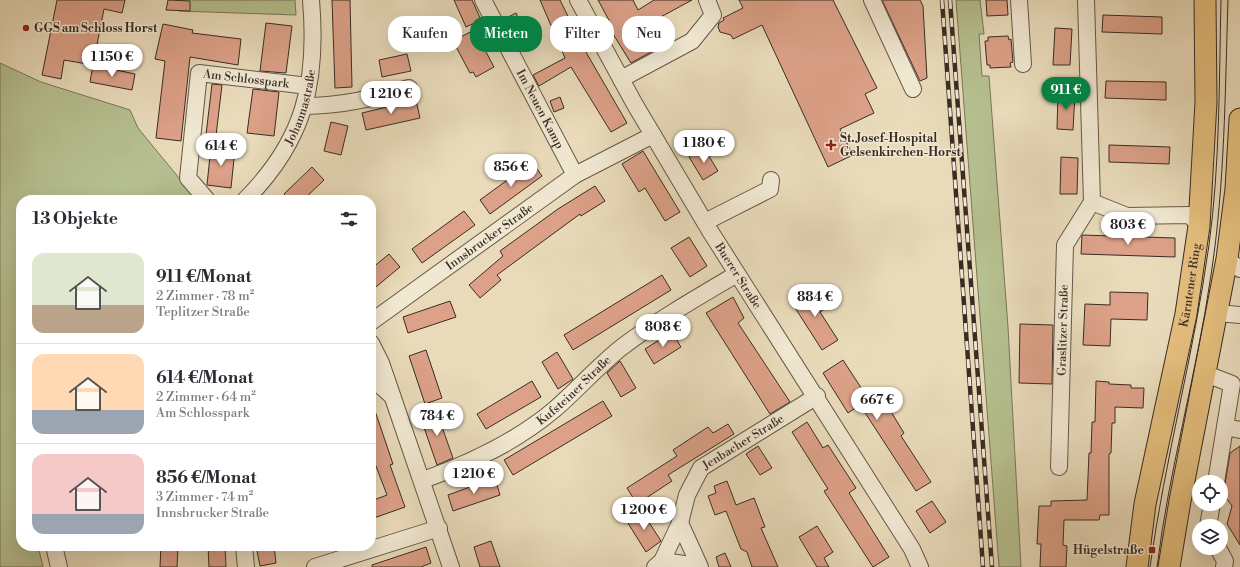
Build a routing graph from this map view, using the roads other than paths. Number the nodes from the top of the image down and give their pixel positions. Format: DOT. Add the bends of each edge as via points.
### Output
graph roads {
  1 [pos="311,0"];
  2 [pos="483,0"];
  3 [pos="578,0"];
  4 [pos="707,0"];
  5 [pos="872,0"];
  6 [pos="1019,0"];
  7 [pos="1086,0"];
  8 [pos="1205,0"];
  9 [pos="1023,64"];
  10 [pos="621,79"];
  11 [pos="308,86"];
  12 [pos="409,88"];
  13 [pos="913,89"];
  14 [pos="305,106"];
  15 [pos="1240,119"];
  16 [pos="653,135"];
  17 [pos="575,175"];
  18 [pos="770,180"];
  19 [pos="1238,190"];
  20 [pos="203,195"];
  21 [pos="254,195"];
  22 [pos="1092,202"];
  23 [pos="705,222"];
  24 [pos="1199,226"];
  25 [pos="1236,230"];
  26 [pos="1234,264"];
  27 [pos="737,274"];
  28 [pos="1218,313"];
  29 [pos="1240,315"];
  30 [pos="376,318"];
  31 [pos="376,352"];
  32 [pos="1206,374"];
  33 [pos="376,381"];
  34 [pos="393,396"];
  35 [pos="817,396"];
  36 [pos="1233,429"];
  37 [pos="1059,467"];
  38 [pos="1218,475"];
  39 [pos="422,480"];
  40 [pos="680,522"];
  41 [pos="439,528"];
  42 [pos="376,548"];
  43 [pos="55,551"];
  44 [pos="244,551"];
  45 [pos="366,551"];
  46 [pos="1222,555"];
  47 [pos="659,564"];
  48 [pos="699,566"];
  49 [pos="59,567"];
  50 [pos="246,567"];
  51 [pos="315,567"];
  52 [pos="451,567"];
  53 [pos="920,567"];
  54 [pos="1137,567"];
  55 [pos="1169,567"];
  56 [pos="1224,567"];
  1 -- 11 [label="street, Johannastraße" via="313,40"];
  2 -- 17 [label="street, Im Neuen Kamp"];
  3 -- 10 [label="street, Buerer Straße"];
  4 -- 10 [label="street" via="713,15 692,41"];
  5 -- 13 [label="street"];
  6 -- 9 [label="street"];
  7 -- 22 [label="street"];
  8 -- 24 [label="main road, Kärntener Ring" via="1206,102"];
  10 -- 16 [label="street, Buerer Straße"];
  11 -- 14 [label="street, Johannastraße"];
  11 -- 20 [label="street, Am Schlosspark" via="199,73 188,178"];
  12 -- 14 [label="street" via="366,100"];
  14 -- 21 [label="street, Johannastraße" via="281,157"];
  15 -- 19 [label="main road"];
  16 -- 17 [label="street, Innsbrucker Straße"];
  16 -- 23 [label="street, Buerer Straße"];
  17 -- 30 [label="street, Innsbrucker Straße"];
  18 -- 23 [label="street" via="770,189"];
  19 -- 25 [label="main road"];
  22 -- 24 [label="street" via="1127,216 1190,215"];
  22 -- 37 [label="street, Graslitzer Straße" via="1064,245"];
  23 -- 27 [label="street, Buerer Straße"];
  24 -- 54 [label="main road, Kärntener Ring" via="1186,314 1146,504"];
  25 -- 26 [label="main road"];
  26 -- 28 [label="main road"];
  27 -- 35 [label="street, Buerer Straße"];
  27 -- 39 [label="street, Kufsteiner Straße" via="622,347 555,408 516,438 464,465"];
  28 -- 29 [label="street"];
  28 -- 32 [label="main road"];
  31 -- 34 [label="street"];
  32 -- 36 [label="street" via="1232,384"];
  32 -- 55 [label="main road"];
  33 -- 34 [label="street"];
  34 -- 39 [label="street"];
  35 -- 40 [label="street, Jenbacher Straße" via="702,468 687,495"];
  35 -- 53 [label="street, Buerer Straße" via="912,549"];
  36 -- 38 [label="street"];
  39 -- 41 [label="street"];
  40 -- 47 [label="street, Jenbacher Straße"];
  40 -- 48 [label="street"];
  41 -- 42 [label="street"];
  41 -- 52 [label="street"];
  43 -- 49 [label="street"];
  44 -- 50 [label="street"];
  45 -- 51 [label="street"];
  46 -- 56 [label="street" via="1225,561"];
  47 -- 48 [label="street"];
}
